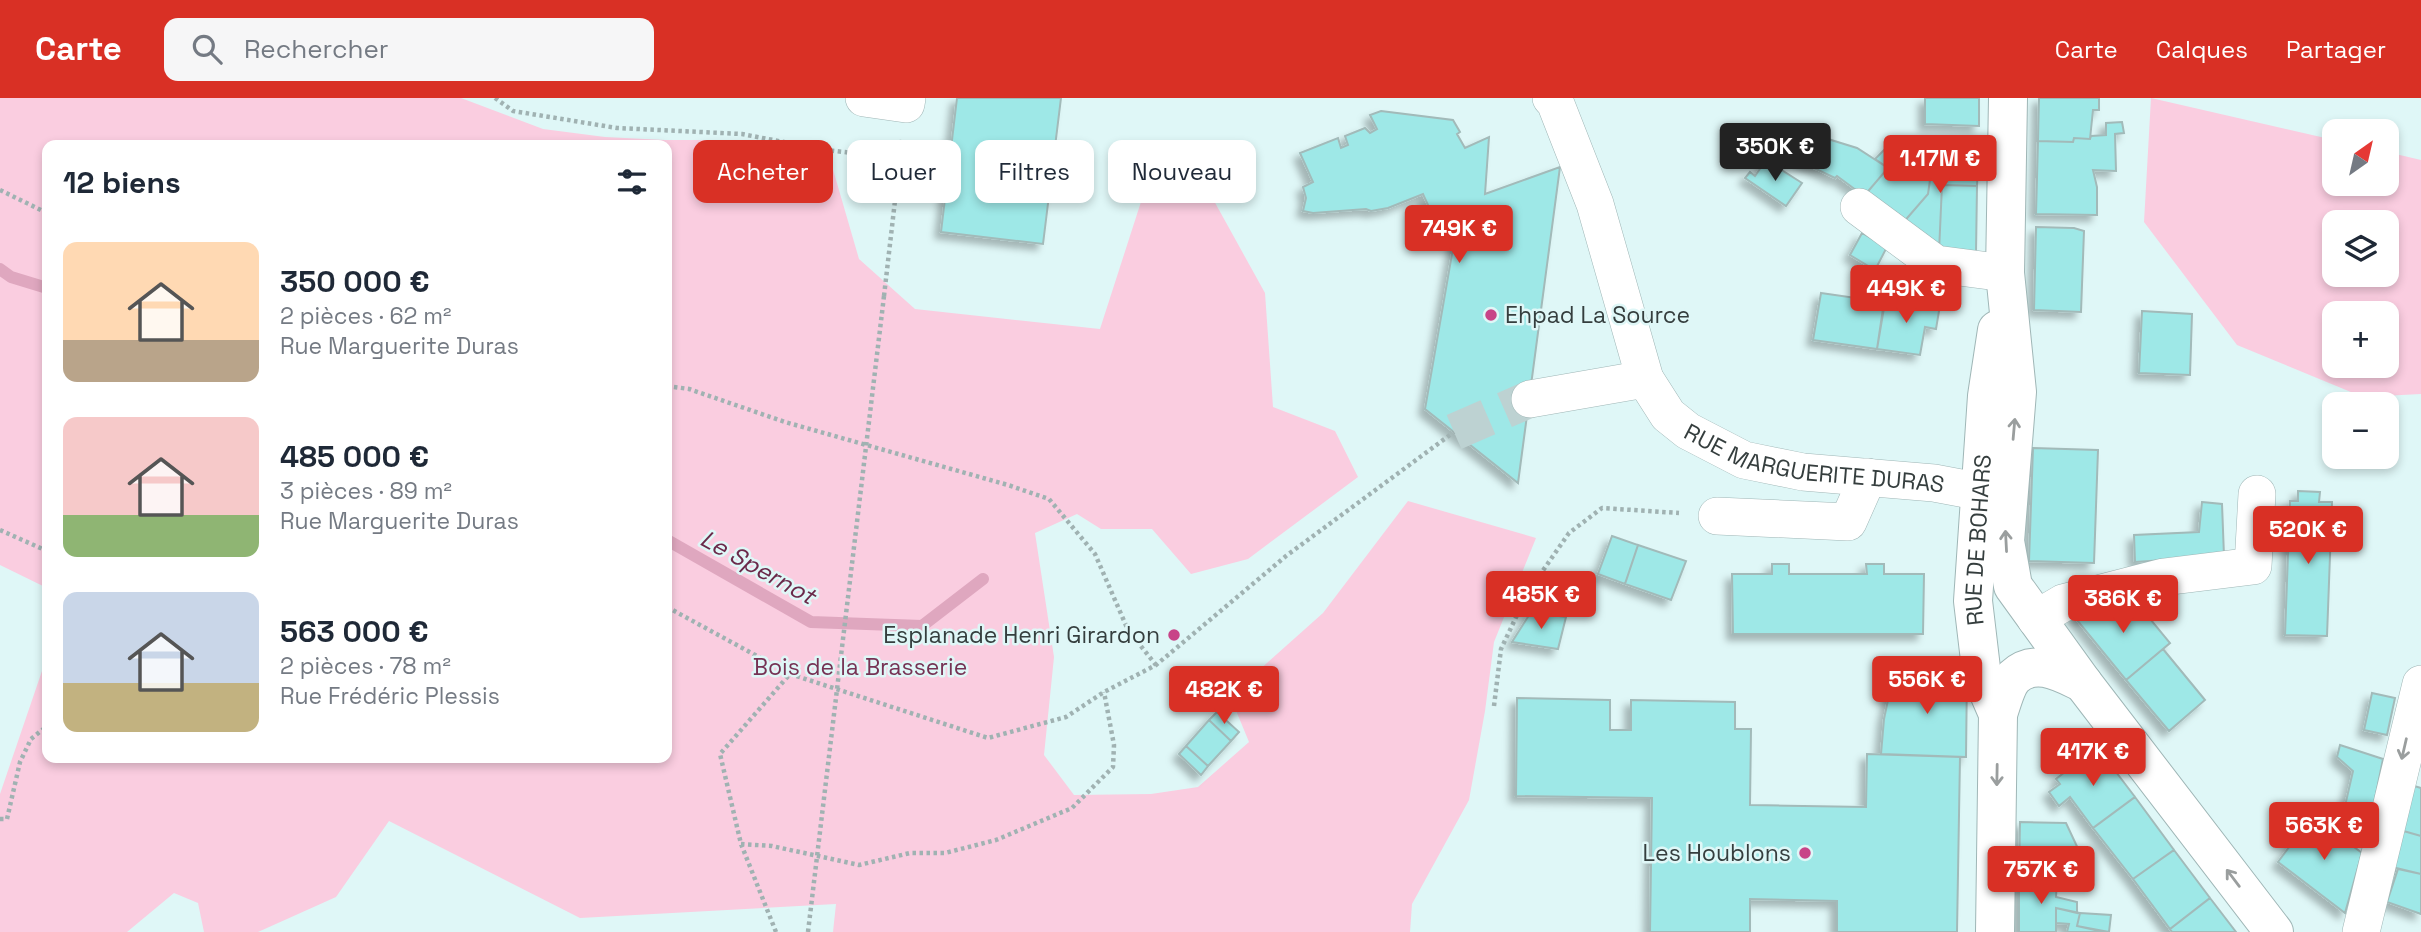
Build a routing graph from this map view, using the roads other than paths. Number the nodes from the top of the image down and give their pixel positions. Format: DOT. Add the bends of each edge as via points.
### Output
graph roads {
  1 [pos="864,98"];
  2 [pos="1551,98"];
  3 [pos="2008,98"];
  4 [pos="907,101"];
  5 [pos="1859,207"];
  6 [pos="2005,273"];
  7 [pos="1645,379"];
  8 [pos="1530,399"];
  9 [pos="1867,477"];
  10 [pos="1995,494"];
  11 [pos="2257,494"];
  12 [pos="1717,516"];
  13 [pos="2036,619"];
  14 [pos="2083,683"];
  15 [pos="2421,684"];
  16 [pos="1998,714"];
  17 [pos="1995,932"];
  18 [pos="2274,932"];
  19 [pos="2361,932"];
  1 -- 4 [label="street"];
  2 -- 7 [label="street, RUE MARGUERITE DURAS" via="1595,204"];
  3 -- 6 [label="main road, RUE DE BOHARS"];
  5 -- 6 [label="street" via="1936,264"];
  6 -- 10 [label="main road, RUE DE BOHARS" via="2017,392"];
  7 -- 8 [label="street"];
  7 -- 9 [label="street, RUE MARGUERITE DURAS" via="1668,415 1688,431 1744,460 1802,472"];
  9 -- 10 [label="street, RUE MARGUERITE DURAS"];
  9 -- 12 [label="street" via="1848,522"];
  13 -- 10 [label="main road, RUE DE BOHARS, one-way" via="2013,586"];
  10 -- 16 [label="main road, RUE DE BOHARS" via="1973,601 1982,677"];
  11 -- 13 [label="street" via="2253,566 2164,577 2063,603"];
  13 -- 14 [label="main road, RUE DE BOHARS"];
  14 -- 16 [label="main road" via="2050,668 2028,668 2013,678"];
  18 -- 14 [label="main road, RUE DE BOHARS, one-way"];
  15 -- 19 [label="street, one-way"];
  16 -- 17 [label="main road, RUE DE BOHARS, one-way"];
}
